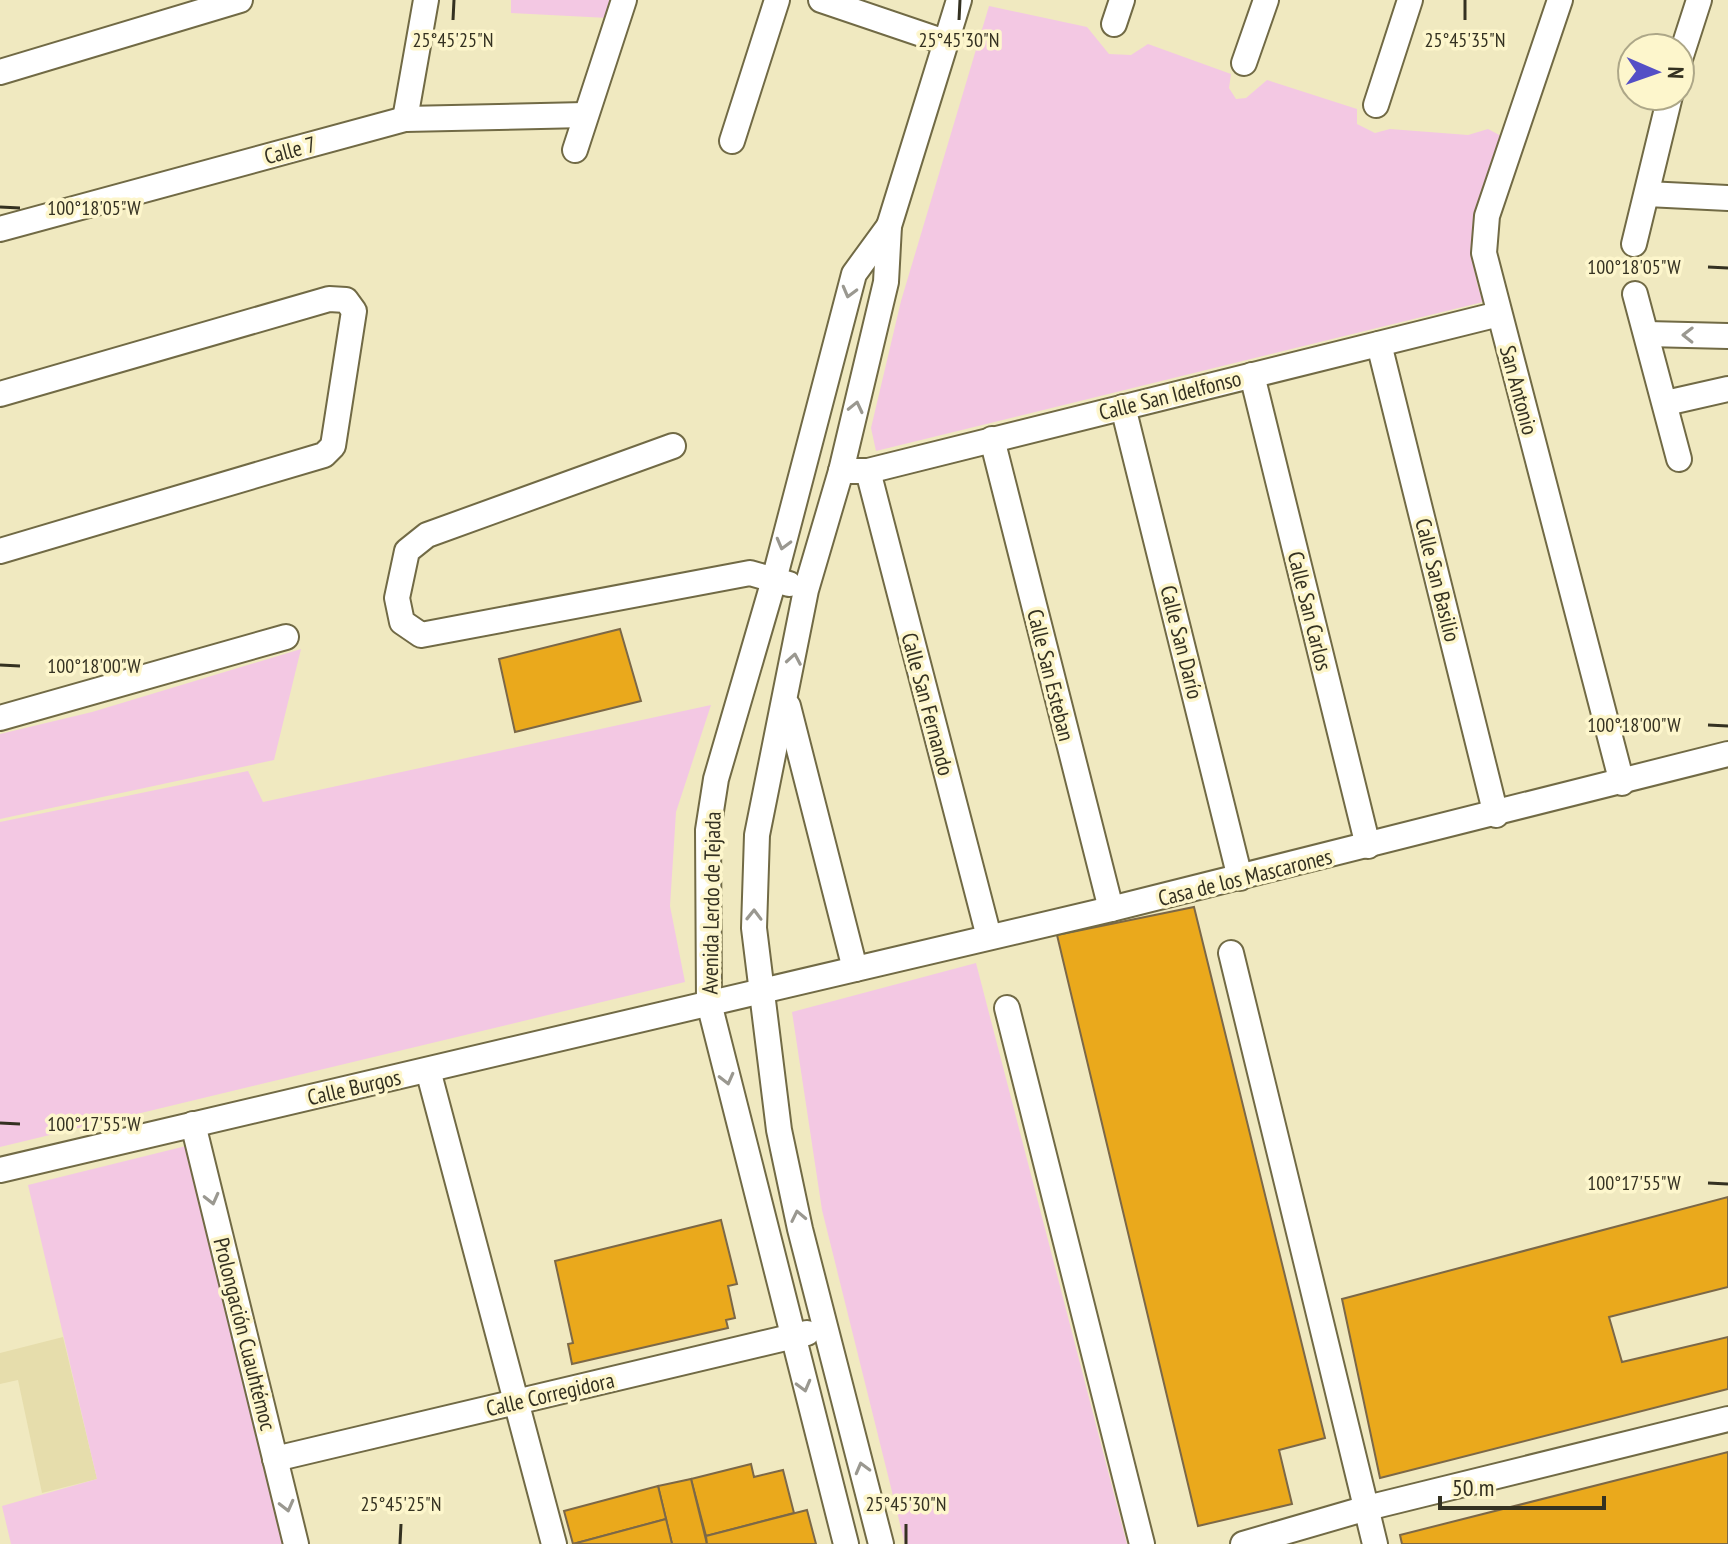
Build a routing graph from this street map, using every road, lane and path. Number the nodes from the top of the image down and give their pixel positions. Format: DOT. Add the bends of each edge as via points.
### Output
graph roads {
  1 [pos="240,0"];
  2 [pos="426,0"];
  3 [pos="624,0"];
  4 [pos="777,0"];
  5 [pos="821,0"];
  6 [pos="959,0"];
  7 [pos="1122,0"];
  8 [pos="1266,0"];
  9 [pos="1410,0"];
  10 [pos="1560,0"];
  11 [pos="1699,0"];
  12 [pos="1114,24"];
  13 [pos="1689,32"];
  14 [pos="945,42"];
  15 [pos="1244,63"];
  16 [pos="0,72"];
  17 [pos="1376,105"];
  18 [pos="1666,112"];
  19 [pos="585,115"];
  20 [pos="405,119"];
  21 [pos="732,141"];
  22 [pos="575,150"];
  23 [pos="1647,194"];
  24 [pos="1728,198"];
  25 [pos="889,226"];
  26 [pos="0,229"];
  27 [pos="1634,244"];
  28 [pos="1635,294"];
  29 [pos="1499,314"];
  30 [pos="1647,334"];
  31 [pos="1728,336"];
  32 [pos="1379,344"];
  33 [pos="1252,375"];
  34 [pos="1728,389"];
  35 [pos="0,394"];
  36 [pos="1666,403"];
  37 [pos="1123,407"];
  38 [pos="992,439"];
  39 [pos="673,446"];
  40 [pos="1679,459"];
  41 [pos="841,471"];
  42 [pos="868,471"];
  43 [pos="0,551"];
  44 [pos="774,580"];
  45 [pos="806,590"];
  46 [pos="286,637"];
  47 [pos="786,699"];
  48 [pos="0,718"];
  49 [pos="1728,754"];
  50 [pos="1622,783"];
  51 [pos="1496,815"];
  52 [pos="1368,846"];
  53 [pos="1240,878"];
  54 [pos="1111,909"];
  55 [pos="989,937"];
  56 [pos="1231,953"];
  57 [pos="855,969"];
  58 [pos="760,993"];
  59 [pos="709,1003"];
  60 [pos="1007,1008"];
  61 [pos="428,1070"];
  62 [pos="193,1124"];
  63 [pos="0,1170"];
  64 [pos="825,1329"];
  65 [pos="792,1337"];
  66 [pos="516,1402"];
  67 [pos="1728,1419"];
  68 [pos="275,1459"];
  69 [pos="1367,1508"];
  70 [pos="296,1544"];
  71 [pos="554,1544"];
  72 [pos="846,1544"];
  73 [pos="881,1544"];
  74 [pos="1142,1544"];
  75 [pos="1243,1544"];
  76 [pos="1375,1544"];
  1 -- 16 [label="street"];
  2 -- 20 [label="street"];
  3 -- 19 [label="street"];
  4 -- 21 [label="street"];
  5 -- 14 [label="street"];
  6 -- 14 [label="street, Avenida Lerdo de Tejada"];
  7 -- 12 [label="street"];
  8 -- 15 [label="street"];
  9 -- 17 [label="street"];
  10 -- 29 [label="street, San Antonio" via="1487,216 1484,253"];
  11 -- 13 [label="street"];
  14 -- 25 [label="street, Avenida Lerdo de Tejada"];
  18 -- 23 [label="street"];
  19 -- 20 [label="street, Calle 7"];
  19 -- 22 [label="street"];
  20 -- 26 [label="street, Calle 7"];
  23 -- 24 [label="street"];
  23 -- 27 [label="street"];
  41 -- 25 [label="street, Avenida Lerdo de Tejada, one-way" via="886,282"];
  25 -- 44 [label="street, Avenida Lerdo de Tejada, one-way" via="854,274"];
  28 -- 30 [label="street"];
  29 -- 32 [label="street, Calle San Idelfonso"];
  29 -- 50 [label="street, San Antonio"];
  31 -- 30 [label="street, one-way"];
  30 -- 36 [label="street"];
  32 -- 33 [label="street, Calle San Idelfonso"];
  32 -- 51 [label="street, Calle San Basilio"];
  33 -- 37 [label="street, Calle San Idelfonso"];
  33 -- 52 [label="street, Calle San Carlos"];
  34 -- 36 [label="street"];
  35 -- 43 [label="street" via="329,299 346,300 354,311 333,446 315,460"];
  36 -- 40 [label="street"];
  37 -- 38 [label="street, Calle San Idelfonso"];
  37 -- 53 [label="street, Calle San Darío"];
  38 -- 42 [label="street, Calle San Idelfonso"];
  38 -- 54 [label="street, Calle San Esteban"];
  39 -- 44 [label="street" via="427,535 407,551 397,598 402,622 421,635 750,573"];
  41 -- 42 [label="street, Calle San Idelfonso"];
  41 -- 45 [label="street, Avenida Lerdo de Tejada"];
  42 -- 55 [label="street, Calle San Fernando"];
  44 -- 45 [label="street"];
  44 -- 59 [label="street, Avenida Lerdo de Tejada" via="716,779 708,830"];
  47 -- 45 [label="street, Avenida Lerdo de Tejada, one-way"];
  46 -- 48 [label="street"];
  47 -- 57 [label="street"];
  58 -- 47 [label="street, Avenida Lerdo de Tejada, one-way" via="754,928 757,835"];
  49 -- 50 [label="street, Casa de los Mascarones"];
  50 -- 51 [label="street, Casa de los Mascarones"];
  51 -- 52 [label="street, Casa de los Mascarones"];
  52 -- 53 [label="street, Casa de los Mascarones"];
  53 -- 54 [label="street, Casa de los Mascarones"];
  54 -- 55 [label="street, Casa de los Mascarones"];
  55 -- 57 [label="street, Casa de los Mascarones"];
  56 -- 69 [label="street"];
  57 -- 58 [label="street, Casa de los Mascarones"];
  58 -- 59 [label="street, Calle Burgos"];
  64 -- 58 [label="street, Avenida Lerdo de Tejada, one-way" via="779,1130"];
  59 -- 61 [label="street, Calle Burgos"];
  59 -- 65 [label="street, Avenida Lerdo de Tejada, one-way"];
  60 -- 74 [label="street"];
  61 -- 62 [label="street, Calle Burgos"];
  61 -- 66 [label="street"];
  62 -- 63 [label="street, Calle Burgos"];
  62 -- 68 [label="street, Prolongación Cuauhtémoc, one-way"];
  64 -- 65 [label="street, Calle Corregidora"];
  73 -- 64 [label="street, Avenida Lerdo de Tejada, one-way"];
  65 -- 66 [label="street, Calle Corregidora"];
  65 -- 72 [label="street, Avenida Lerdo de Tejada, one-way"];
  66 -- 68 [label="street, Calle Corregidora"];
  66 -- 71 [label="street"];
  67 -- 69 [label="street"];
  68 -- 70 [label="street, Prolongación Cuauhtémoc, one-way"];
  69 -- 75 [label="street"];
  69 -- 76 [label="street"];
}
